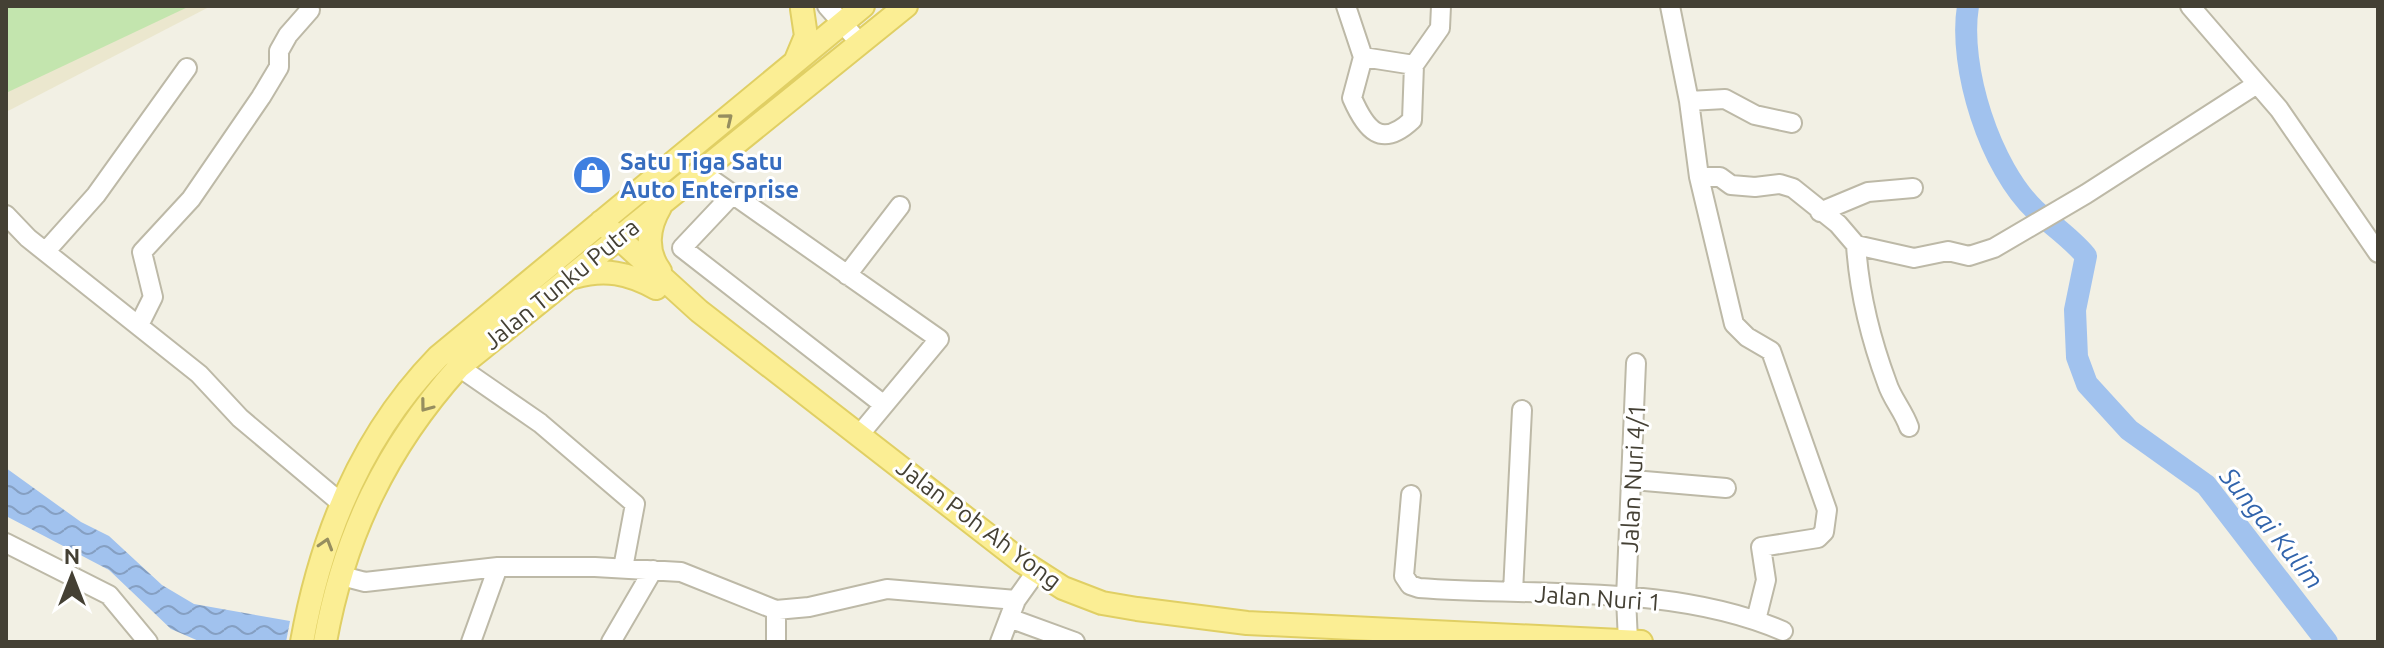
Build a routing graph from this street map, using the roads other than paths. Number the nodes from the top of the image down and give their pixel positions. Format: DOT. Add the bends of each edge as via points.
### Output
graph roads {
  1 [pos="827,6"];
  2 [pos="863,6"];
  3 [pos="906,6"];
  4 [pos="1346,6"];
  5 [pos="1441,6"];
  6 [pos="1670,6"];
  7 [pos="2190,6"];
  8 [pos="801,8"];
  9 [pos="310,10"];
  10 [pos="834,30"];
  11 [pos="852,50"];
  12 [pos="1363,57"];
  13 [pos="1414,65"];
  14 [pos="187,68"];
  15 [pos="787,70"];
  16 [pos="2257,84"];
  17 [pos="1689,101"];
  18 [pos="1792,123"];
  19 [pos="701,172"];
  20 [pos="1699,177"];
  21 [pos="1913,188"];
  22 [pos="732,195"];
  23 [pos="663,202"];
  24 [pos="900,206"];
  25 [pos="1820,212"];
  26 [pos="6,215"];
  27 [pos="594,227"];
  28 [pos="612,243"];
  29 [pos="1856,245"];
  30 [pos="46,251"];
  31 [pos="2378,253"];
  32 [pos="847,275"];
  33 [pos="661,283"];
  34 [pos="548,294"];
  35 [pos="139,325"];
  36 [pos="1636,363"];
  37 [pos="459,367"];
  38 [pos="884,405"];
  39 [pos="1522,410"];
  40 [pos="1909,427"];
  41 [pos="860,434"];
  42 [pos="1633,480"];
  43 [pos="1726,488"];
  44 [pos="1411,495"];
  45 [pos="341,503"];
  46 [pos="6,543"];
  47 [pos="498,567"];
  48 [pos="623,568"];
  49 [pos="653,570"];
  50 [pos="1036,572"];
  51 [pos="342,576"];
  52 [pos="1513,592"];
  53 [pos="1626,598"];
  54 [pos="1013,609"];
  55 [pos="776,610"];
  56 [pos="1756,620"];
  57 [pos="304,631"];
  58 [pos="1783,631"];
  59 [pos="327,634"];
  60 [pos="1419,637"];
  61 [pos="1067,641"];
  62 [pos="1628,641"];
  63 [pos="148,642"];
  64 [pos="471,642"];
  65 [pos="611,642"];
  66 [pos="776,642"];
  67 [pos="1000,642"];
  68 [pos="1641,642"];
  1 -- 10 [label="street"];
  2 -- 10 [label="main road, Jalan Tunku Putra"];
  3 -- 11 [label="main road, Jalan Tunku Putra"];
  4 -- 12 [label="street"];
  5 -- 13 [label="street" via="1440,28"];
  6 -- 17 [label="street"];
  7 -- 16 [label="street"];
  8 -- 10 [label="street"];
  8 -- 15 [label="main road" via="806,36"];
  9 -- 35 [label="street" via="288,35 279,51 279,67 191,199 142,252 153,297"];
  10 -- 11 [label="street"];
  10 -- 15 [label="main road, Jalan Tunku Putra"];
  11 -- 19 [label="main road, Jalan Tunku Putra"];
  12 -- 13 [label="street"];
  12 -- 13 [label="street" via="1352,98 1372,131 1383,136 1399,132 1412,120"];
  14 -- 30 [label="street" via="96,195"];
  27 -- 15 [label="main road, Jalan Tunku Putra, one-way"];
  16 -- 29 [label="street" via="1994,248 1969,256 1948,251 1914,258"];
  16 -- 31 [label="street"];
  17 -- 18 [label="street" via="1725,99 1755,115"];
  17 -- 20 [label="street"];
  19 -- 22 [label="street"];
  19 -- 23 [label="main road, Jalan Tunku Putra"];
  20 -- 25 [label="street" via="1720,177 1731,185 1780,184 1793,188"];
  20 -- 56 [label="street" via="1734,324 1771,351 1827,510 1818,538 1761,547 1766,580"];
  21 -- 25 [label="street" via="1868,192"];
  22 -- 32 [label="street"];
  22 -- 38 [label="street" via="682,248"];
  23 -- 28 [label="main road, Jalan Tunku Putra"];
  23 -- 33 [label="main road" via="652,220 649,241"];
  24 -- 32 [label="street"];
  25 -- 29 [label="street"];
  26 -- 30 [label="street"];
  27 -- 28 [label="main road, Jalan Poh Ah Yong"];
  27 -- 45 [label="main road, Jalan Tunku Putra" via="414,381 383,424"];
  28 -- 33 [label="main road, Jalan Poh Ah Yong"];
  28 -- 34 [label="main road, Jalan Tunku Putra"];
  29 -- 40 [label="street" via="1858,275 1887,387"];
  30 -- 35 [label="street"];
  32 -- 38 [label="street" via="939,339"];
  33 -- 34 [label="main road" via="606,271 574,276"];
  33 -- 41 [label="main road, Jalan Poh Ah Yong"];
  34 -- 37 [label="main road, Jalan Tunku Putra"];
  35 -- 45 [label="street"];
  36 -- 42 [label="street, Jalan Nuri 4/1"];
  37 -- 48 [label="street" via="540,423 635,504"];
  37 -- 51 [label="main road, Jalan Tunku Putra, one-way" via="424,406 376,484 360,515"];
  38 -- 41 [label="street"];
  39 -- 52 [label="street"];
  41 -- 50 [label="main road, Jalan Poh Ah Yong"];
  42 -- 43 [label="street"];
  42 -- 53 [label="street, Jalan Nuri 4/1"];
  44 -- 52 [label="street, Jalan Nuri 1" via="1404,576 1410,585"];
  57 -- 45 [label="main road, Jalan Tunku Putra, one-way"];
  46 -- 63 [label="street" via="109,595"];
  47 -- 48 [label="street"];
  47 -- 51 [label="street" via="365,582"];
  47 -- 64 [label="street"];
  48 -- 49 [label="street"];
  49 -- 55 [label="street" via="681,572"];
  49 -- 65 [label="street"];
  50 -- 54 [label="street"];
  50 -- 60 [label="main road, Jalan Poh Ah Yong" via="1102,603 1137,609"];
  51 -- 59 [label="main road, Jalan Tunku Putra"];
  52 -- 53 [label="street, Jalan Nuri 1"];
  53 -- 56 [label="street, Jalan Nuri 1"];
  53 -- 62 [label="street, Jalan Nuri 4/1"];
  54 -- 55 [label="street" via="887,589"];
  54 -- 61 [label="street"];
  54 -- 67 [label="street"];
  55 -- 66 [label="street"];
  56 -- 58 [label="street, Jalan Nuri 1"];
  60 -- 62 [label="main road, Jalan Poh Ah Yong"];
  62 -- 68 [label="main road, Jalan Poh Ah Yong"];
}
